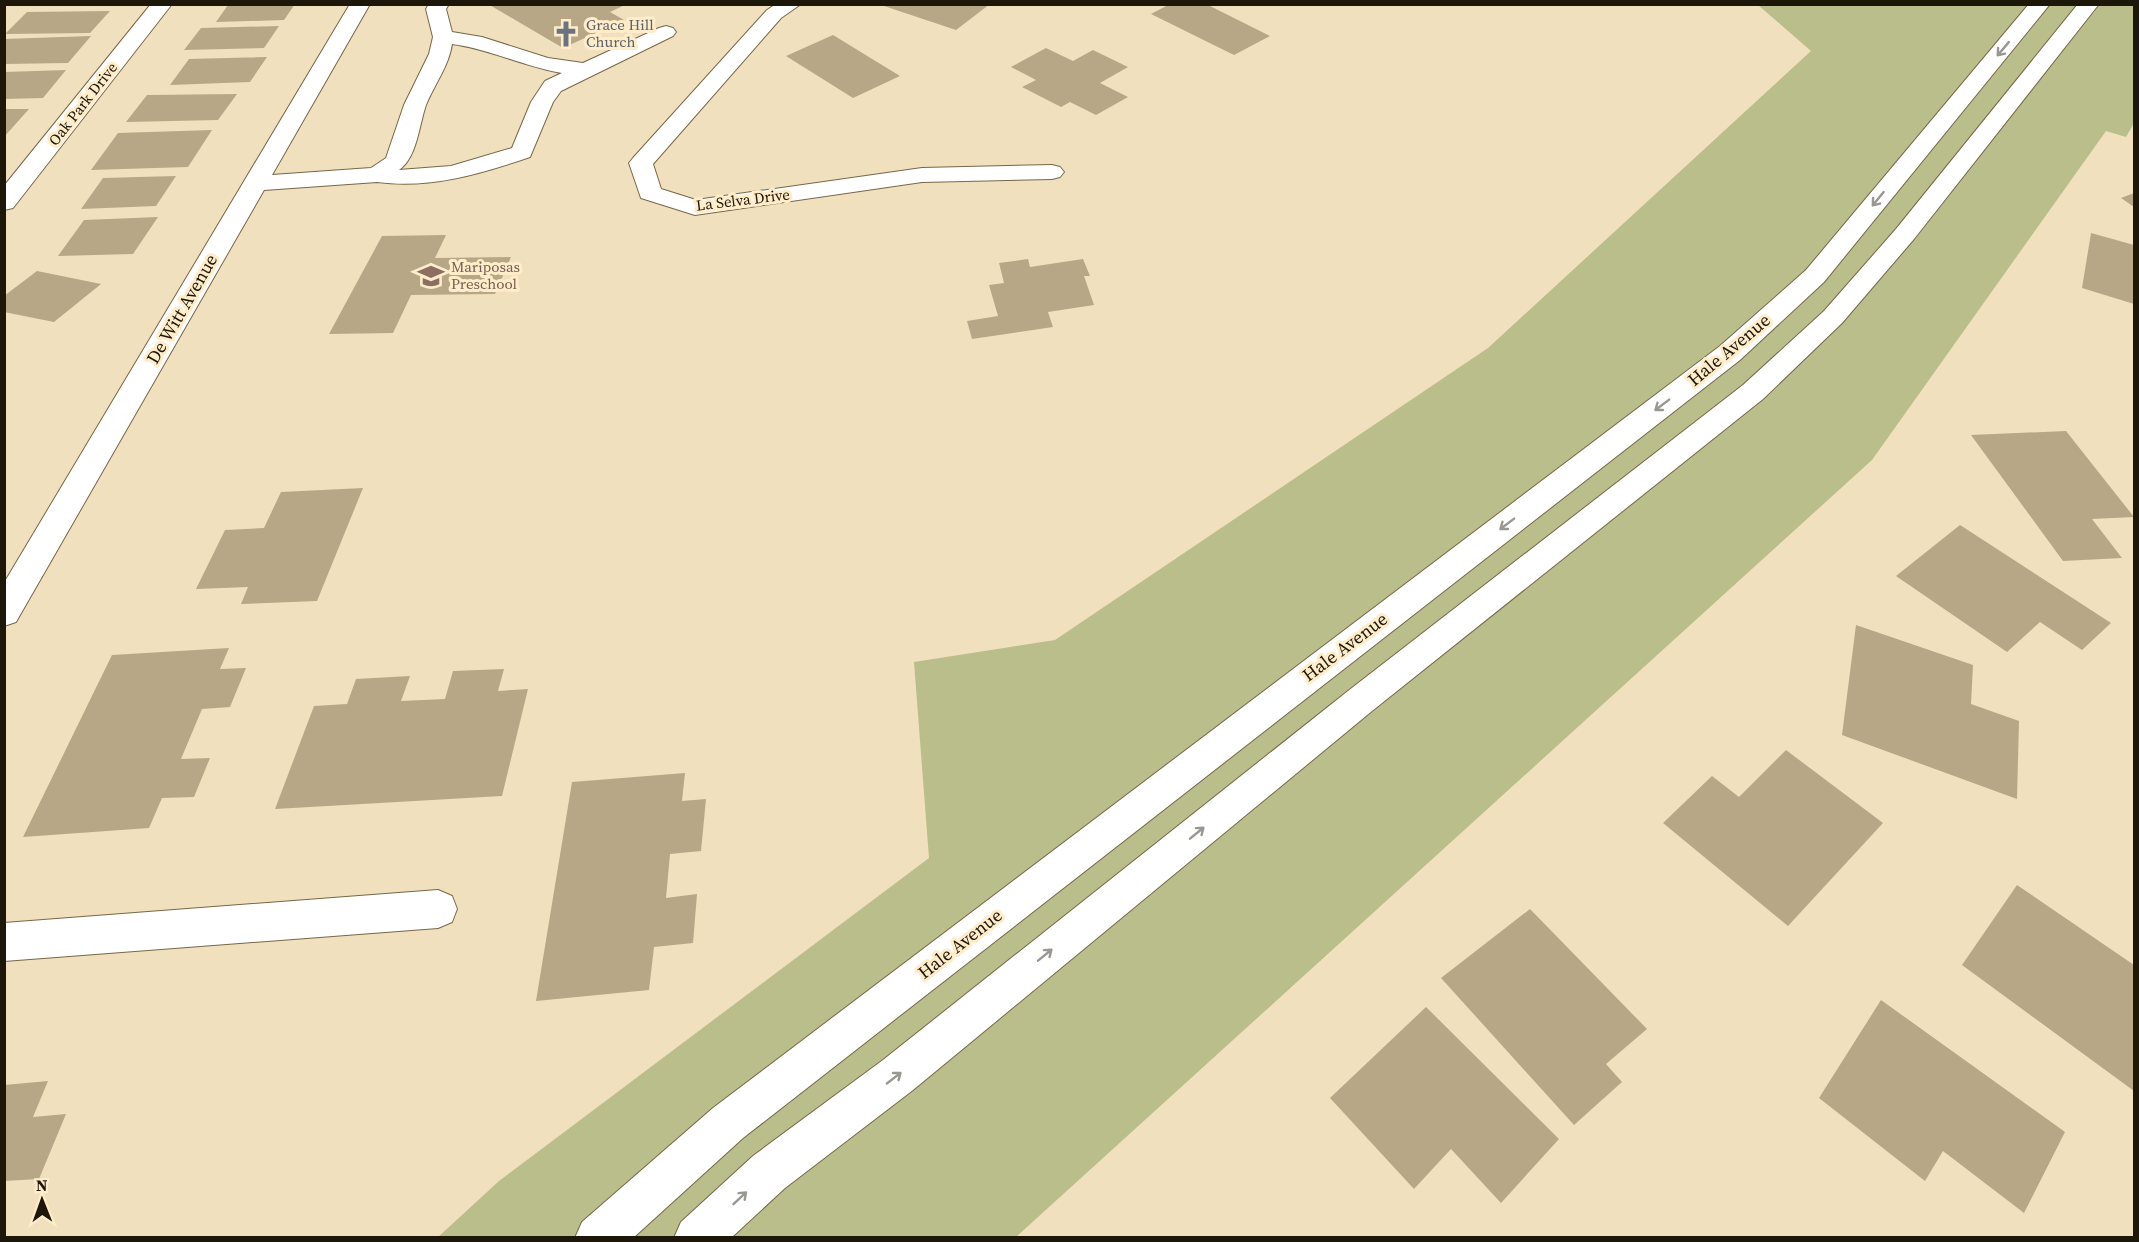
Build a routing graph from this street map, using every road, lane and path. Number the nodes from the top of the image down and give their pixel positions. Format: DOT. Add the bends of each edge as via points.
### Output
graph roads {
  1 [pos="162,4"];
  2 [pos="360,4"];
  3 [pos="439,4"];
  4 [pos="791,4"];
  5 [pos="2040,4"];
  6 [pos="2089,4"];
  7 [pos="666,32"];
  8 [pos="443,37"];
  9 [pos="584,70"];
  10 [pos="1052,172"];
  11 [pos="377,175"];
  12 [pos="256,183"];
  13 [pos="4,203"];
  14 [pos="4,613"];
  15 [pos="438,909"];
  16 [pos="4,942"];
  17 [pos="598,1238"];
  18 [pos="697,1238"];
  1 -- 13 [label="main road, Oak Park Drive"];
  2 -- 12 [label="main road, De Witt Avenue"];
  3 -- 8 [label="main road" via="436,9"];
  4 -- 10 [label="main road, La Selva Drive" via="774,14 641,163 650,193 695,208 922,176"];
  5 -- 17 [label="main road, Hale Avenue, one-way" via="1815,276 1730,353 728,1123"];
  18 -- 6 [label="main road, one-way" via="769,1172 897,1075 1360,701 1753,392 1833,317 1905,234"];
  7 -- 9 [label="main road"];
  8 -- 9 [label="main road" via="475,41 545,63"];
  8 -- 11 [label="main road" via="440,54 415,105 397,161"];
  9 -- 11 [label="main road" via="553,86 542,102 522,152 477,169 397,179"];
  11 -- 12 [label="main road"];
  12 -- 14 [label="main road, De Witt Avenue"];
  15 -- 16 [label="main road"];
}
